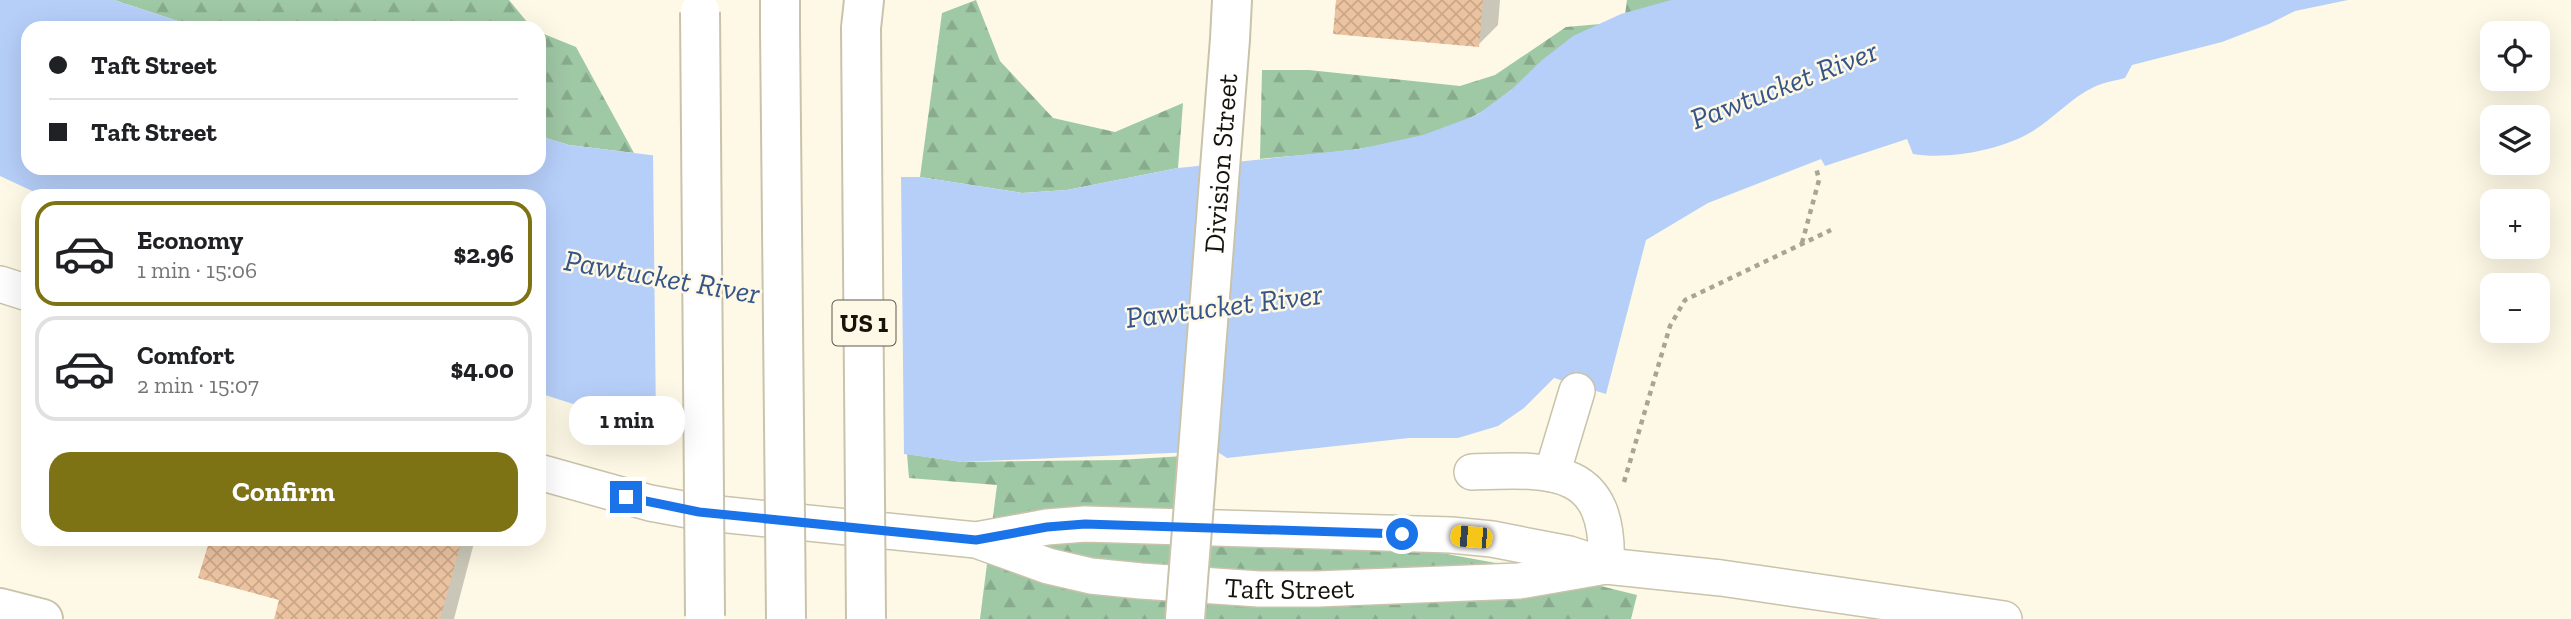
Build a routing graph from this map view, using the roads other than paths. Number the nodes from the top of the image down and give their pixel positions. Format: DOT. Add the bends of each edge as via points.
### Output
graph roads {
  1 [pos="1232,0"];
  2 [pos="700,6"];
  3 [pos="862,9"];
  4 [pos="780,15"];
  5 [pos="0,284"];
  6 [pos="21,291"];
  7 [pos="1577,391"];
  8 [pos="1472,472"];
  9 [pos="546,474"];
  10 [pos="1552,474"];
  11 [pos="1146,526"];
  12 [pos="976,540"];
  13 [pos="1606,566"];
  14 [pos="1141,581"];
  15 [pos="0,608"];
  16 [pos="705,618"];
  17 [pos="43,619"];
  18 [pos="786,619"];
  19 [pos="866,619"];
  20 [pos="1185,619"];
  21 [pos="2004,619"];
  1 -- 20 [label="main road, Division Street, bridge"];
  2 -- 16 [label="main road, bridge"];
  3 -- 19 [label="main road, US 1, bridge"];
  4 -- 18 [label="main road, bridge"];
  5 -- 6 [label="street"];
  7 -- 10 [label="street"];
  8 -- 10 [label="street"];
  9 -- 12 [label="street, Taft Street" via="699,512"];
  10 -- 13 [label="street" via="1587,488 1598,503 1604,522"];
  11 -- 12 [label="street, Taft Street" via="1047,527"];
  11 -- 13 [label="street, Taft Street" via="1451,535 1536,546"];
  11 -- 14 [label="street"];
  12 -- 14 [label="street, Taft Street" via="1048,566"];
  13 -- 14 [label="street, Taft Street" via="1519,581 1317,589"];
  13 -- 21 [label="street, Taft Street"];
  15 -- 17 [label="main road"];
}
